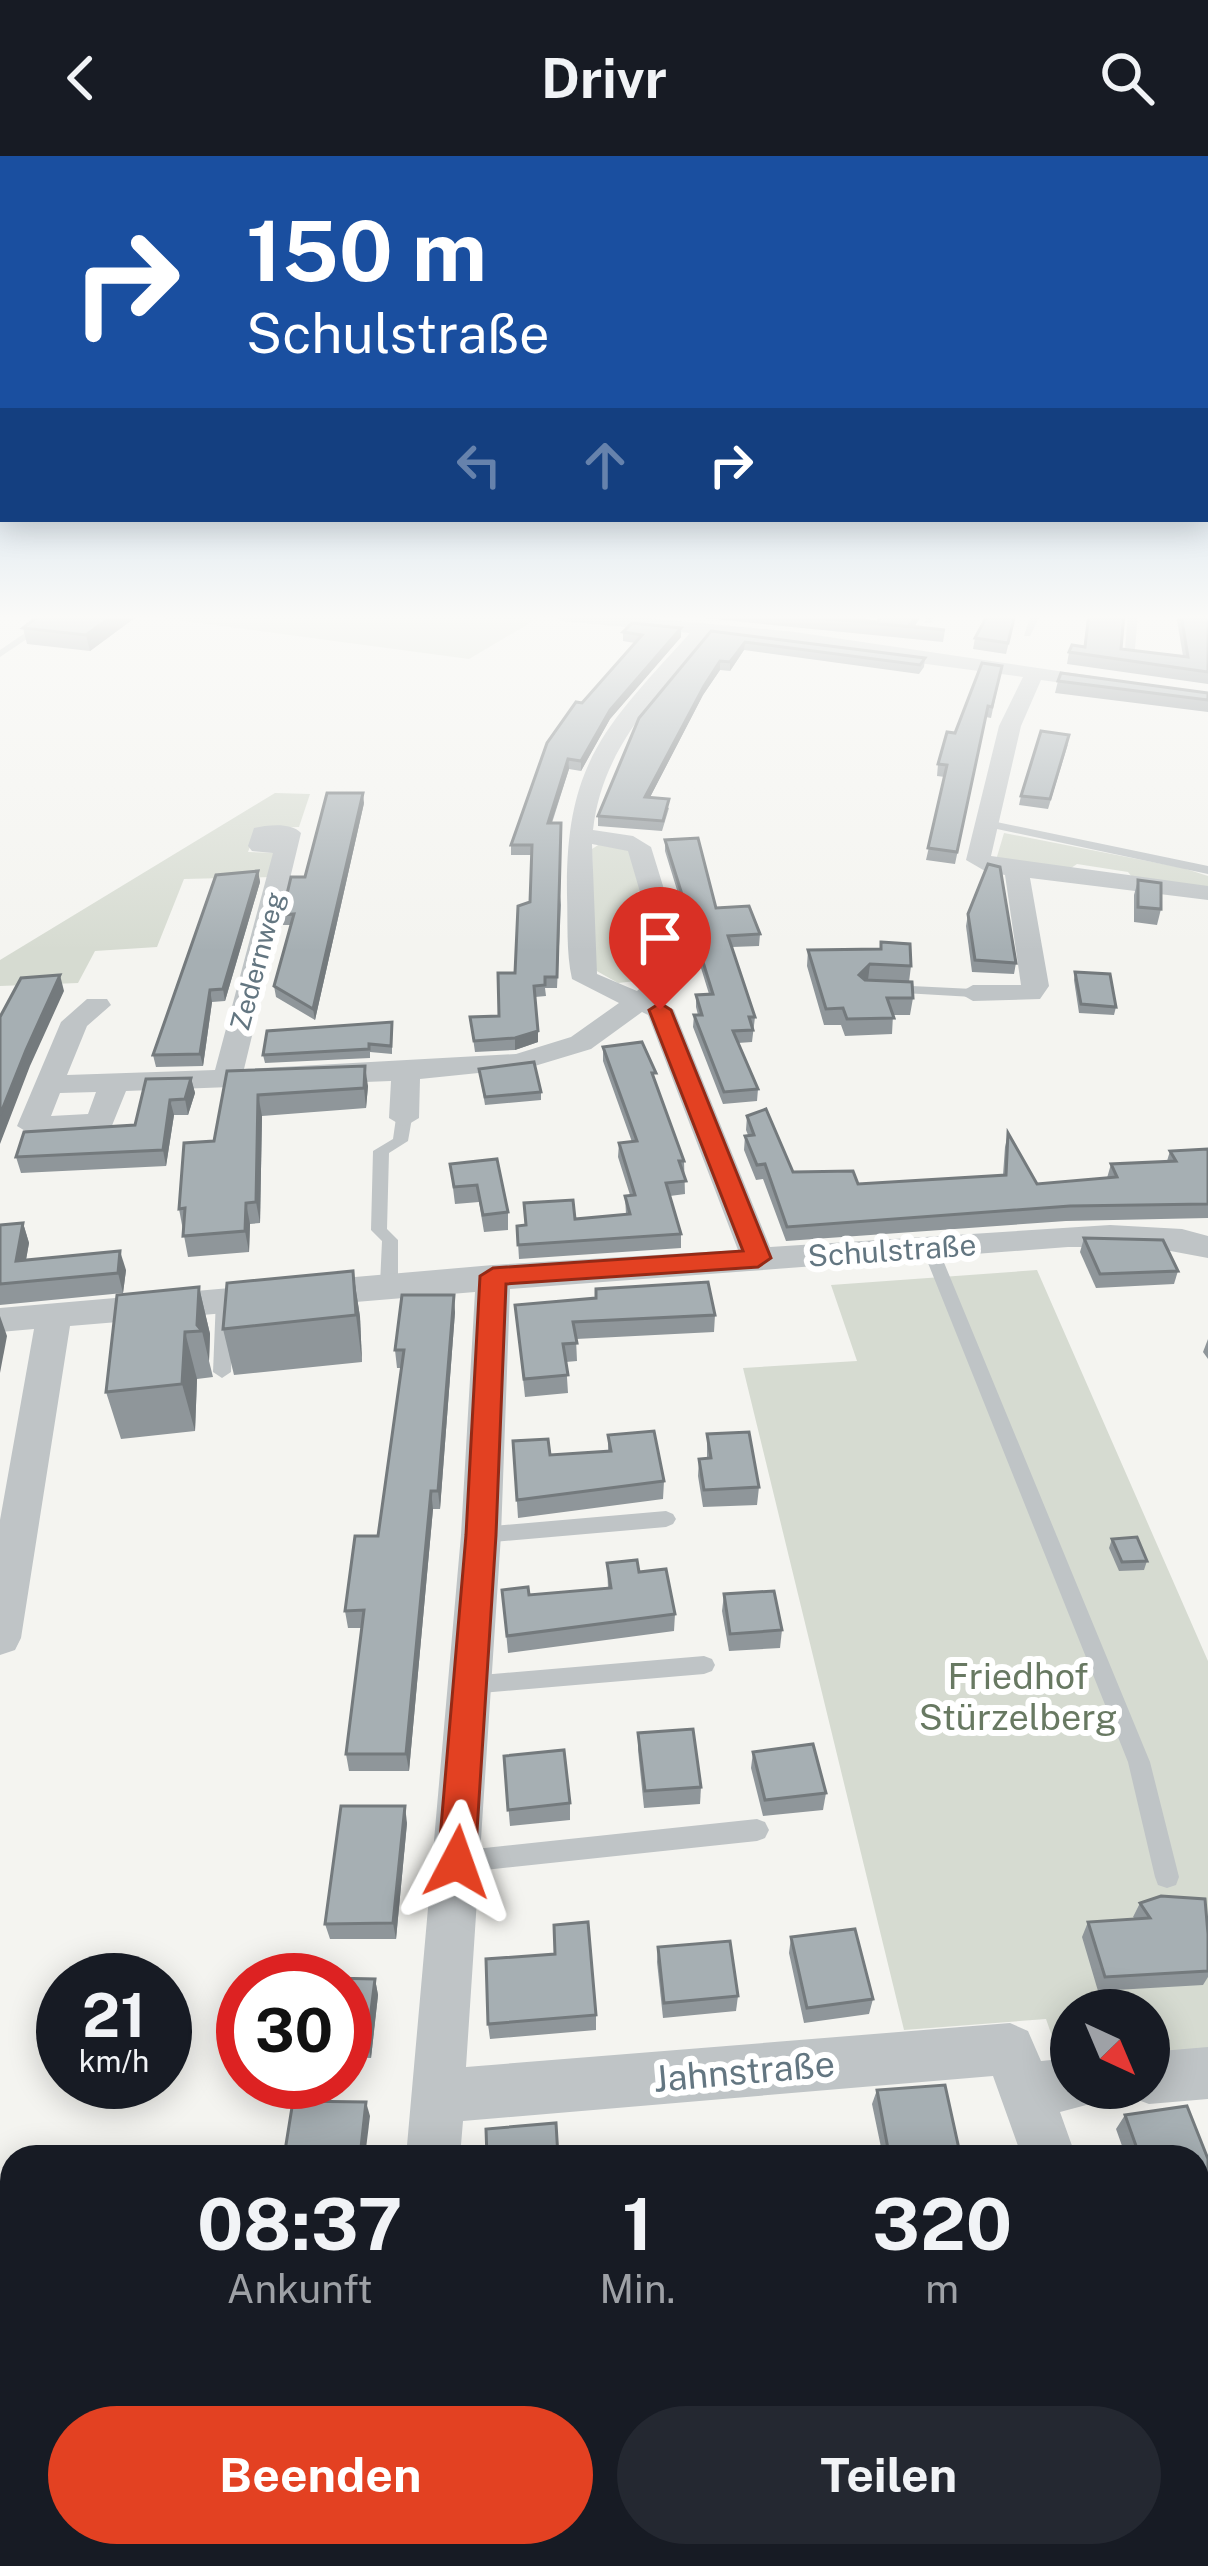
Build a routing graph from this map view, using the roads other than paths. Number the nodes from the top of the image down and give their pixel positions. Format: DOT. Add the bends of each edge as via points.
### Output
graph roads {
  1 [pos="625,726"];
  2 [pos="1010,726"];
  3 [pos="987,824"];
  4 [pos="582,836"];
  5 [pos="287,846"];
  6 [pos="1018,869"];
  7 [pos="1208,870"];
  8 [pos="1208,893"];
  9 [pos="868,989"];
  10 [pos="973,993"];
  11 [pos="642,999"];
  12 [pos="97,1005"];
  13 [pos="406,1072"];
  14 [pos="228,1076"];
  15 [pos="115,1082"];
  16 [pos="48,1085"];
  17 [pos="404,1118"];
  18 [pos="1205,1243"];
  19 [pos="930,1248"];
  20 [pos="758,1258"];
  21 [pos="493,1276"];
  22 [pos="389,1285"];
  23 [pos="225,1299"];
  24 [pos="54,1316"];
  25 [pos="0,1320"];
  26 [pos="223,1372"];
  27 [pos="666,1519"];
  28 [pos="481,1535"];
  29 [pos="4,1591"];
  30 [pos="0,1638"];
  31 [pos="704,1665"];
  32 [pos="470,1685"];
  33 [pos="757,1830"];
  34 [pos="457,1862"];
  35 [pos="1167,1876"];
  36 [pos="1208,2073"];
  37 [pos="1170,2076"];
  38 [pos="1047,2087"];
  39 [pos="437,2096"];
  40 [pos="435,2145"];
  41 [pos="1049,2145"];
  1 -- 4 [label="street" via="589,783"];
  2 -- 3 [label="street"];
  3 -- 6 [label="street" via="978,860"];
  3 -- 7 [label="lane"];
  4 -- 11 [label="street" via="585,979"];
  4 -- 11 [label="street" via="639,848 675,967"];
  5 -- 14 [label="street, Zedernweg"];
  6 -- 8 [label="street"];
  6 -- 10 [label="street" via="1035,986 1030,993"];
  9 -- 10 [label="lane"];
  11 -- 13 [label="street" via="550,1055"];
  11 -- 20 [label="street" via="660,1010"];
  12 -- 16 [label="street" via="75,1022"];
  13 -- 14 [label="street"];
  13 -- 17 [label="street"];
  14 -- 15 [label="street"];
  15 -- 16 [label="street"];
  15 -- 16 [label="street" via="100,1122 32,1126"];
  17 -- 22 [label="lane" via="400,1141 380,1151 379,1230 390,1240"];
  18 -- 19 [label="street, Schulstraße" via="1161,1237"];
  19 -- 20 [label="street, Schulstraße"];
  19 -- 35 [label="lane" via="1139,1762"];
  20 -- 21 [label="street, Schulstraße"];
  21 -- 22 [label="street, Schulstraße"];
  21 -- 28 [label="street"];
  22 -- 23 [label="street, Schulstraße"];
  23 -- 24 [label="street, Schulstraße"];
  23 -- 26 [label="lane"];
  24 -- 25 [label="street, Schulstraße"];
  24 -- 29 [label="street"];
  27 -- 28 [label="lane"];
  28 -- 32 [label="street"];
  29 -- 30 [label="street"];
  31 -- 32 [label="lane"];
  32 -- 34 [label="street"];
  33 -- 34 [label="lane"];
  34 -- 39 [label="street"];
  36 -- 37 [label="street"];
  38 -- 39 [label="street, Jahnstraße" via="1010,2050"];
  38 -- 41 [label="street, Jahnstraße"];
  39 -- 40 [label="street"];
}
